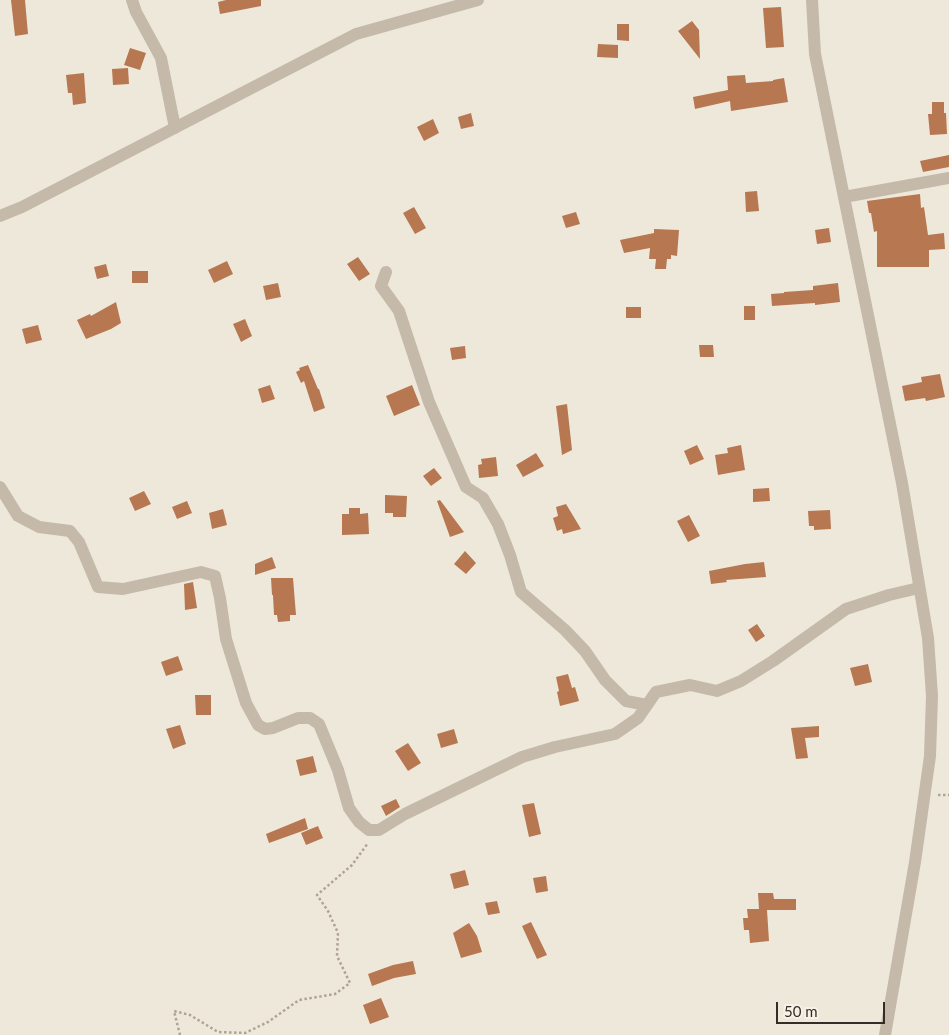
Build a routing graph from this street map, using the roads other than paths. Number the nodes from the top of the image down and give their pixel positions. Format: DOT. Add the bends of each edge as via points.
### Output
graph roads {
  1 [pos="132,0"];
  2 [pos="478,0"];
  3 [pos="812,0"];
  4 [pos="174,128"];
  5 [pos="949,178"];
  6 [pos="844,197"];
  7 [pos="0,216"];
  8 [pos="386,272"];
  9 [pos="0,487"];
  10 [pos="920,588"];
  11 [pos="647,706"];
  12 [pos="885,1035"];
  1 -- 4 [label="street" via="161,58"];
  2 -- 4 [label="street" via="356,34"];
  3 -- 6 [label="street" via="816,54"];
  4 -- 7 [label="street"];
  5 -- 6 [label="street"];
  6 -- 10 [label="street"];
  8 -- 11 [label="street" via="381,286 399,311 429,402 466,487 483,498 498,524 521,592 585,651 605,680 626,701"];
  9 -- 11 [label="street" via="18,516 39,527 70,531 79,542 98,587 123,589 201,572 215,576 226,639 246,703 258,725 272,728 298,718 310,718 319,724 349,808 369,830 379,830 522,757 615,734 638,718"];
  10 -- 11 [label="street" via="846,609 741,681 717,691 690,685 656,692"];
  10 -- 12 [label="street" via="932,696 930,756"];
}
